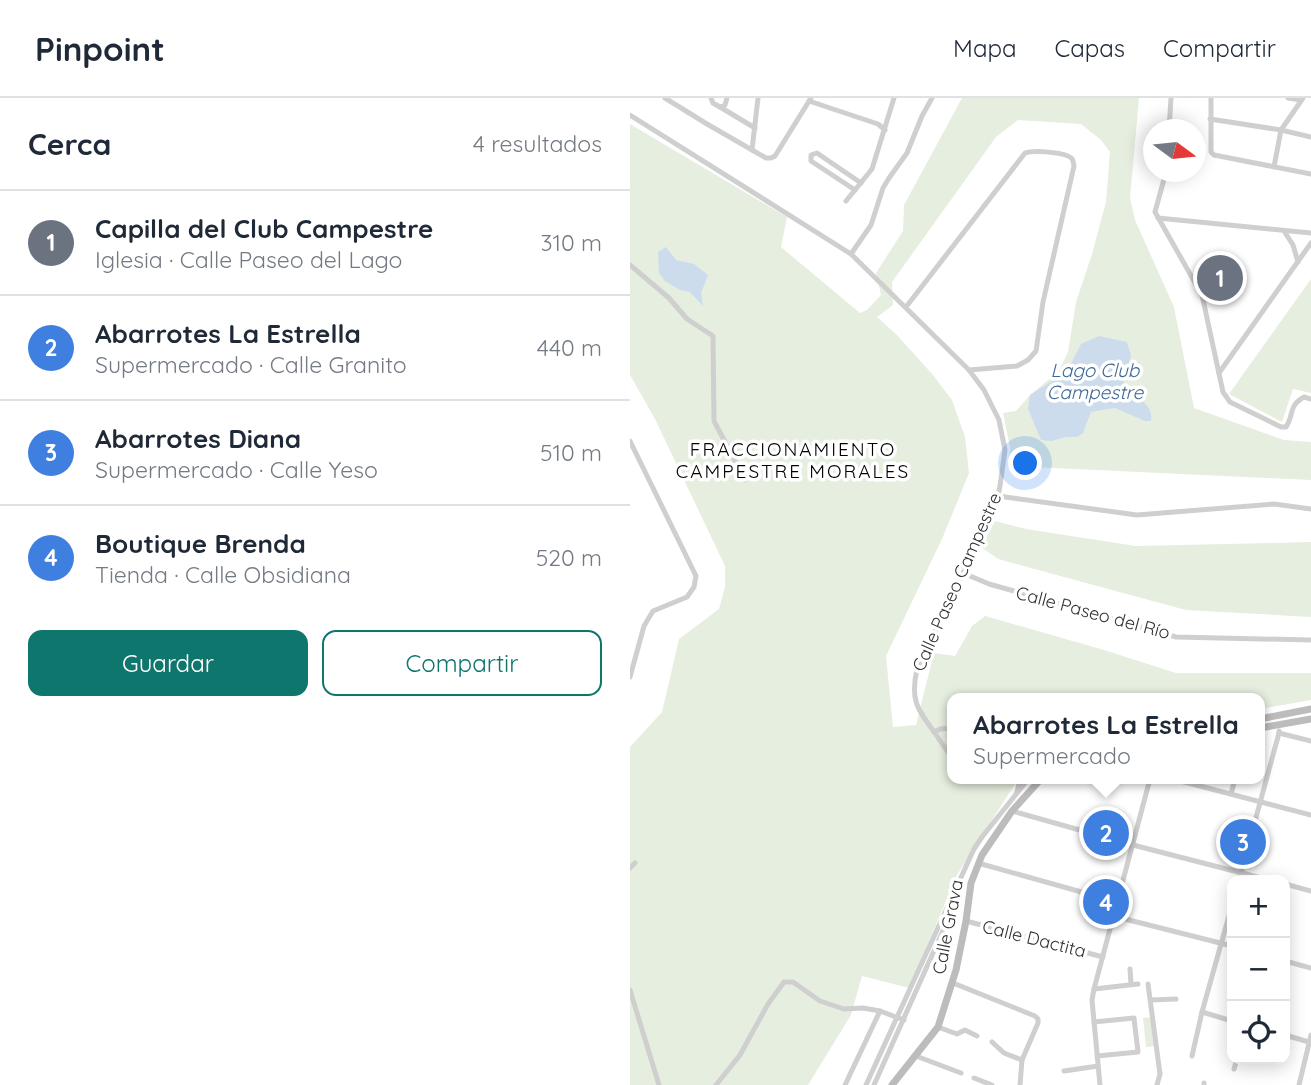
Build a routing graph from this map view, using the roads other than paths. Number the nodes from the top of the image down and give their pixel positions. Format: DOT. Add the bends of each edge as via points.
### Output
graph roads {
  1 [pos="665,98"];
  2 [pos="711,98"];
  3 [pos="727,98"];
  4 [pos="758,98"];
  5 [pos="894,98"];
  6 [pos="932,98"];
  7 [pos="1171,98"];
  8 [pos="1211,98"];
  9 [pos="1288,98"];
  10 [pos="810,99"];
  11 [pos="1302,99"];
  12 [pos="720,107"];
  13 [pos="630,115"];
  14 [pos="888,117"];
  15 [pos="1170,119"];
  16 [pos="1210,119"];
  17 [pos="878,124"];
  18 [pos="755,128"];
  19 [pos="885,130"];
  20 [pos="1281,130"];
  21 [pos="1311,137"];
  22 [pos="752,150"];
  23 [pos="1274,167"];
  24 [pos="1311,174"];
  25 [pos="1164,182"];
  26 [pos="861,183"];
  27 [pos="855,190"];
  28 [pos="846,201"];
  29 [pos="1158,219"];
  30 [pos="1283,231"];
  31 [pos="1311,233"];
  32 [pos="1311,243"];
  33 [pos="851,254"];
  34 [pos="1298,262"];
  35 [pos="630,265"];
  36 [pos="906,307"];
  37 [pos="969,370"];
  38 [pos="1219,373"];
  39 [pos="1311,399"];
  40 [pos="630,441"];
  41 [pos="745,480"];
  42 [pos="998,496"];
  43 [pos="1311,509"];
  44 [pos="963,573"];
  45 [pos="1311,640"];
  46 [pos="630,677"];
  47 [pos="1311,709"];
  48 [pos="1265,718"];
  49 [pos="1311,719"];
  50 [pos="1265,728"];
  51 [pos="947,729"];
  52 [pos="1279,729"];
  53 [pos="934,732"];
  54 [pos="1311,741"];
  55 [pos="947,752"];
  56 [pos="1019,784"];
  57 [pos="1024,784"];
  58 [pos="1036,784"];
  59 [pos="1149,784"];
  60 [pos="1192,784"];
  61 [pos="1234,784"];
  62 [pos="1265,784"];
  63 [pos="1265,784"];
  64 [pos="1231,794"];
  65 [pos="1016,795"];
  66 [pos="1260,803"];
  67 [pos="1012,811"];
  68 [pos="1311,815"];
  69 [pos="1133,845"];
  70 [pos="978,863"];
  71 [pos="1241,873"];
  72 [pos="1249,875"];
  73 [pos="1290,885"];
  74 [pos="1311,891"];
  75 [pos="1117,902"];
  76 [pos="1113,916"];
  77 [pos="966,921"];
  78 [pos="1227,924"];
  79 [pos="1222,943"];
  80 [pos="1227,944"];
  81 [pos="1103,957"];
  82 [pos="1290,962"];
  83 [pos="1311,968"];
  84 [pos="1130,969"];
  85 [pos="953,983"];
  86 [pos="1131,984"];
  87 [pos="1138,984"];
  88 [pos="1148,984"];
  89 [pos="1094,989"];
  90 [pos="630,994"];
  91 [pos="1176,999"];
  92 [pos="1151,1000"];
  93 [pos="880,1011"];
  94 [pos="1202,1012"];
  95 [pos="900,1018"];
  96 [pos="1227,1020"];
  97 [pos="1094,1022"];
  98 [pos="938,1027"];
  99 [pos="977,1036"];
  100 [pos="1290,1036"];
  101 [pos="1310,1038"];
  102 [pos="992,1042"];
  103 [pos="883,1049"];
  104 [pos="889,1052"];
  105 [pos="1309,1052"];
  106 [pos="916,1056"];
  107 [pos="1097,1056"];
  108 [pos="1192,1056"];
  109 [pos="1022,1060"];
  110 [pos="1236,1064"];
  111 [pos="1098,1066"];
  112 [pos="1234,1069"];
  113 [pos="1064,1071"];
  114 [pos="961,1073"];
  115 [pos="974,1078"];
  116 [pos="659,1085"];
  117 [pos="716,1085"];
  118 [pos="845,1085"];
  119 [pos="866,1085"];
  120 [pos="874,1085"];
  121 [pos="892,1085"];
  122 [pos="992,1085"];
  123 [pos="1020,1085"];
  124 [pos="1100,1085"];
  125 [pos="1157,1085"];
  126 [pos="1299,1085"];
  1 -- 22 [label="street"];
  2 -- 12 [label="street"];
  3 -- 12 [label="street"];
  4 -- 18 [label="street"];
  5 -- 14 [label="street"];
  6 -- 33 [label="street" via="907,153 883,188 871,225"];
  7 -- 15 [label="street"];
  8 -- 16 [label="street"];
  9 -- 11 [label="street"];
  10 -- 17 [label="street"];
  10 -- 22 [label="street" via="775,156 766,158"];
  11 -- 20 [label="street"];
  12 -- 18 [label="street"];
  13 -- 33 [label="street, Calle Paseo Campestre"];
  14 -- 17 [label="street"];
  14 -- 19 [label="street"];
  16 -- 20 [label="street"];
  16 -- 23 [label="street" via="1214,155"];
  17 -- 19 [label="street"];
  18 -- 22 [label="street"];
  19 -- 26 [label="street" via="872,169"];
  20 -- 21 [label="street"];
  20 -- 23 [label="street"];
  23 -- 24 [label="street"];
  25 -- 29 [label="street"];
  26 -- 27 [label="street"];
  26 -- 27 [label="street" via="813,152 811,161"];
  27 -- 28 [label="street"];
  29 -- 30 [label="street"];
  29 -- 38 [label="street" via="1202,295"];
  30 -- 31 [label="street"];
  30 -- 34 [label="street"];
  32 -- 34 [label="street"];
  33 -- 36 [label="street, Calle Paseo Campestre"];
  34 -- 38 [label="street"];
  35 -- 41 [label="street" via="687,319 713,336 714,421"];
  36 -- 37 [label="street, Calle Paseo Campestre"];
  36 -- 37 [label="street" via="1025,153 1032,150 1072,160 1036,351 1017,366"];
  37 -- 42 [label="street, Calle Paseo Campestre" via="999,420 1005,450"];
  38 -- 39 [label="street" via="1230,402 1281,427 1290,421 1292,406 1304,397"];
  40 -- 46 [label="street" via="696,576 687,597 653,611 644,626"];
  42 -- 43 [label="street" via="1137,515 1274,504"];
  42 -- 44 [label="street, Calle Paseo Campestre"];
  44 -- 45 [label="street, Calle Paseo del Río" via="1176,637"];
  44 -- 53 [label="street, Calle Paseo Campestre" via="913,685 916,703"];
  47 -- 48 [label="main road"];
  49 -- 52 [label="main road"];
  50 -- 52 [label="main road"];
  51 -- 53 [label="street"];
  52 -- 54 [label="street"];
  52 -- 63 [label="street"];
  53 -- 55 [label="street, Calle Paseo Campestre"];
  56 -- 65 [label="street"];
  57 -- 65 [label="street"];
  58 -- 67 [label="main road, Calle Grava"];
  59 -- 69 [label="street"];
  60 -- 64 [label="street"];
  61 -- 64 [label="street"];
  62 -- 66 [label="street"];
  64 -- 66 [label="street"];
  65 -- 95 [label="street" via="982,836"];
  66 -- 68 [label="street"];
  66 -- 71 [label="street"];
  67 -- 69 [label="street"];
  67 -- 70 [label="main road, Calle Grava"];
  69 -- 71 [label="street"];
  69 -- 75 [label="street"];
  70 -- 75 [label="street"];
  70 -- 77 [label="main road, Calle Grava"];
  71 -- 72 [label="street"];
  73 -- 74 [label="street"];
  75 -- 76 [label="street"];
  76 -- 79 [label="street"];
  76 -- 81 [label="street"];
  77 -- 81 [label="street, Calle Dactita"];
  77 -- 85 [label="main road, Calle Grava"];
  78 -- 79 [label="street"];
  79 -- 80 [label="street"];
  79 -- 94 [label="street"];
  81 -- 89 [label="street"];
  82 -- 83 [label="street"];
  84 -- 86 [label="street"];
  85 -- 98 [label="main road, Calle Grava"];
  85 -- 109 [label="street" via="1038,1019"];
  86 -- 87 [label="street"];
  86 -- 89 [label="street"];
  88 -- 92 [label="street"];
  89 -- 97 [label="street"];
  90 -- 116 [label="street"];
  91 -- 92 [label="street"];
  92 -- 125 [label="street" via="1160,1074"];
  93 -- 95 [label="street"];
  93 -- 117 [label="street" via="844,1009 820,1001 793,982 784,982 740,1055"];
  93 -- 118 [label="street"];
  94 -- 96 [label="street"];
  94 -- 108 [label="street"];
  95 -- 103 [label="street"];
  95 -- 104 [label="street"];
  97 -- 107 [label="street"];
  97 -- 107 [label="street" via="1134,1018 1138,1052"];
  98 -- 99 [label="street"];
  98 -- 106 [label="main road, Calle Grava"];
  100 -- 101 [label="street"];
  101 -- 105 [label="street"];
  102 -- 109 [label="street"];
  103 -- 104 [label="street"];
  103 -- 119 [label="street"];
  104 -- 120 [label="street"];
  105 -- 126 [label="street"];
  106 -- 114 [label="street"];
  106 -- 121 [label="main road, Calle Grava"];
  107 -- 111 [label="street"];
  109 -- 123 [label="street"];
  110 -- 112 [label="street"];
  111 -- 113 [label="street"];
  111 -- 124 [label="street"];
  115 -- 122 [label="street"];
}
